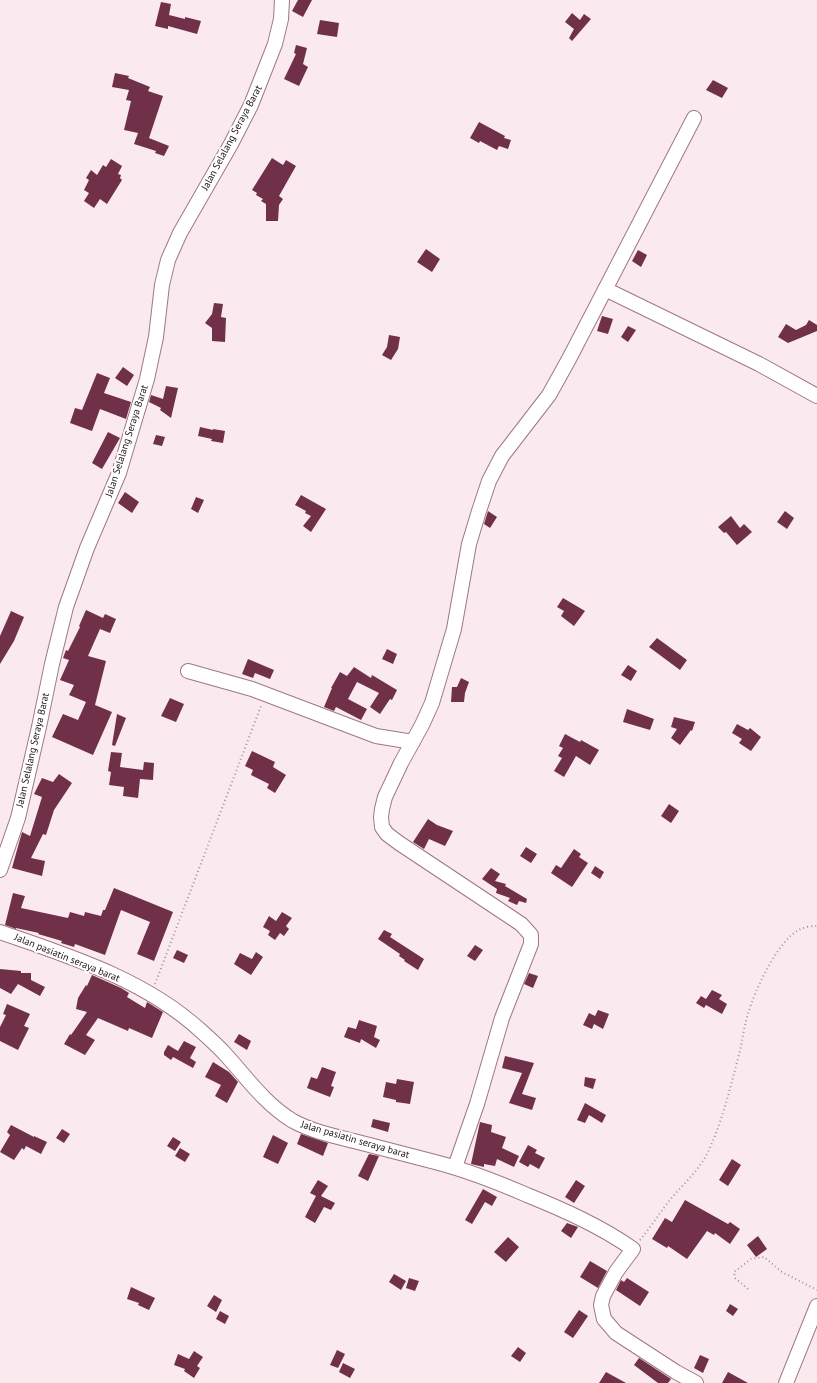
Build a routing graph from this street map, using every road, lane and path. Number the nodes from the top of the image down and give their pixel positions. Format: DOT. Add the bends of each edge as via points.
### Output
graph roads {
  1 [pos="282,0"];
  2 [pos="694,118"];
  3 [pos="605,288"];
  4 [pos="817,396"];
  5 [pos="188,672"];
  6 [pos="266,694"];
  7 [pos="413,742"];
  8 [pos="0,870"];
  9 [pos="817,926"];
  10 [pos="0,932"];
  11 [pos="150,994"];
  12 [pos="455,1167"];
  13 [pos="633,1249"];
  14 [pos="748,1289"];
  15 [pos="817,1290"];
  16 [pos="817,1306"];
  17 [pos="696,1383"];
  18 [pos="786,1383"];
  1 -- 8 [label="street, Jalan Selalang Seraya Barat" via="275,44 251,105 180,233 168,260 148,379 119,473 84,555 66,607 18,818"];
  2 -- 3 [label="street"];
  3 -- 4 [label="street" via="759,364"];
  3 -- 7 [label="street" via="548,395 502,456 489,481 469,544 454,629 432,703"];
  5 -- 6 [label="street"];
  6 -- 7 [label="street" via="376,736"];
  6 -- 11 [label="path"];
  7 -- 12 [label="street" via="385,797 382,826 387,834 399,843 520,924 532,937 502,1018 477,1104"];
  9 -- 13 [label="path" via="799,930 785,942 768,966 748,1014 727,1098 708,1153 700,1168 669,1201"];
  10 -- 11 [label="street, Jalan pasiatin seraya barat" via="92,965"];
  11 -- 12 [label="street, Jalan pasiatin seraya barat" via="199,1029 257,1091 292,1120 336,1136"];
  12 -- 13 [label="street, Jalan pasiatin seraya barat" via="556,1206 601,1228"];
  13 -- 17 [label="street" via="603,1296 601,1305 604,1320 616,1333"];
  14 -- 15 [label="path" via="735,1278 734,1272 751,1259 764,1257 782,1272"];
  16 -- 18 [label="street"];
}
